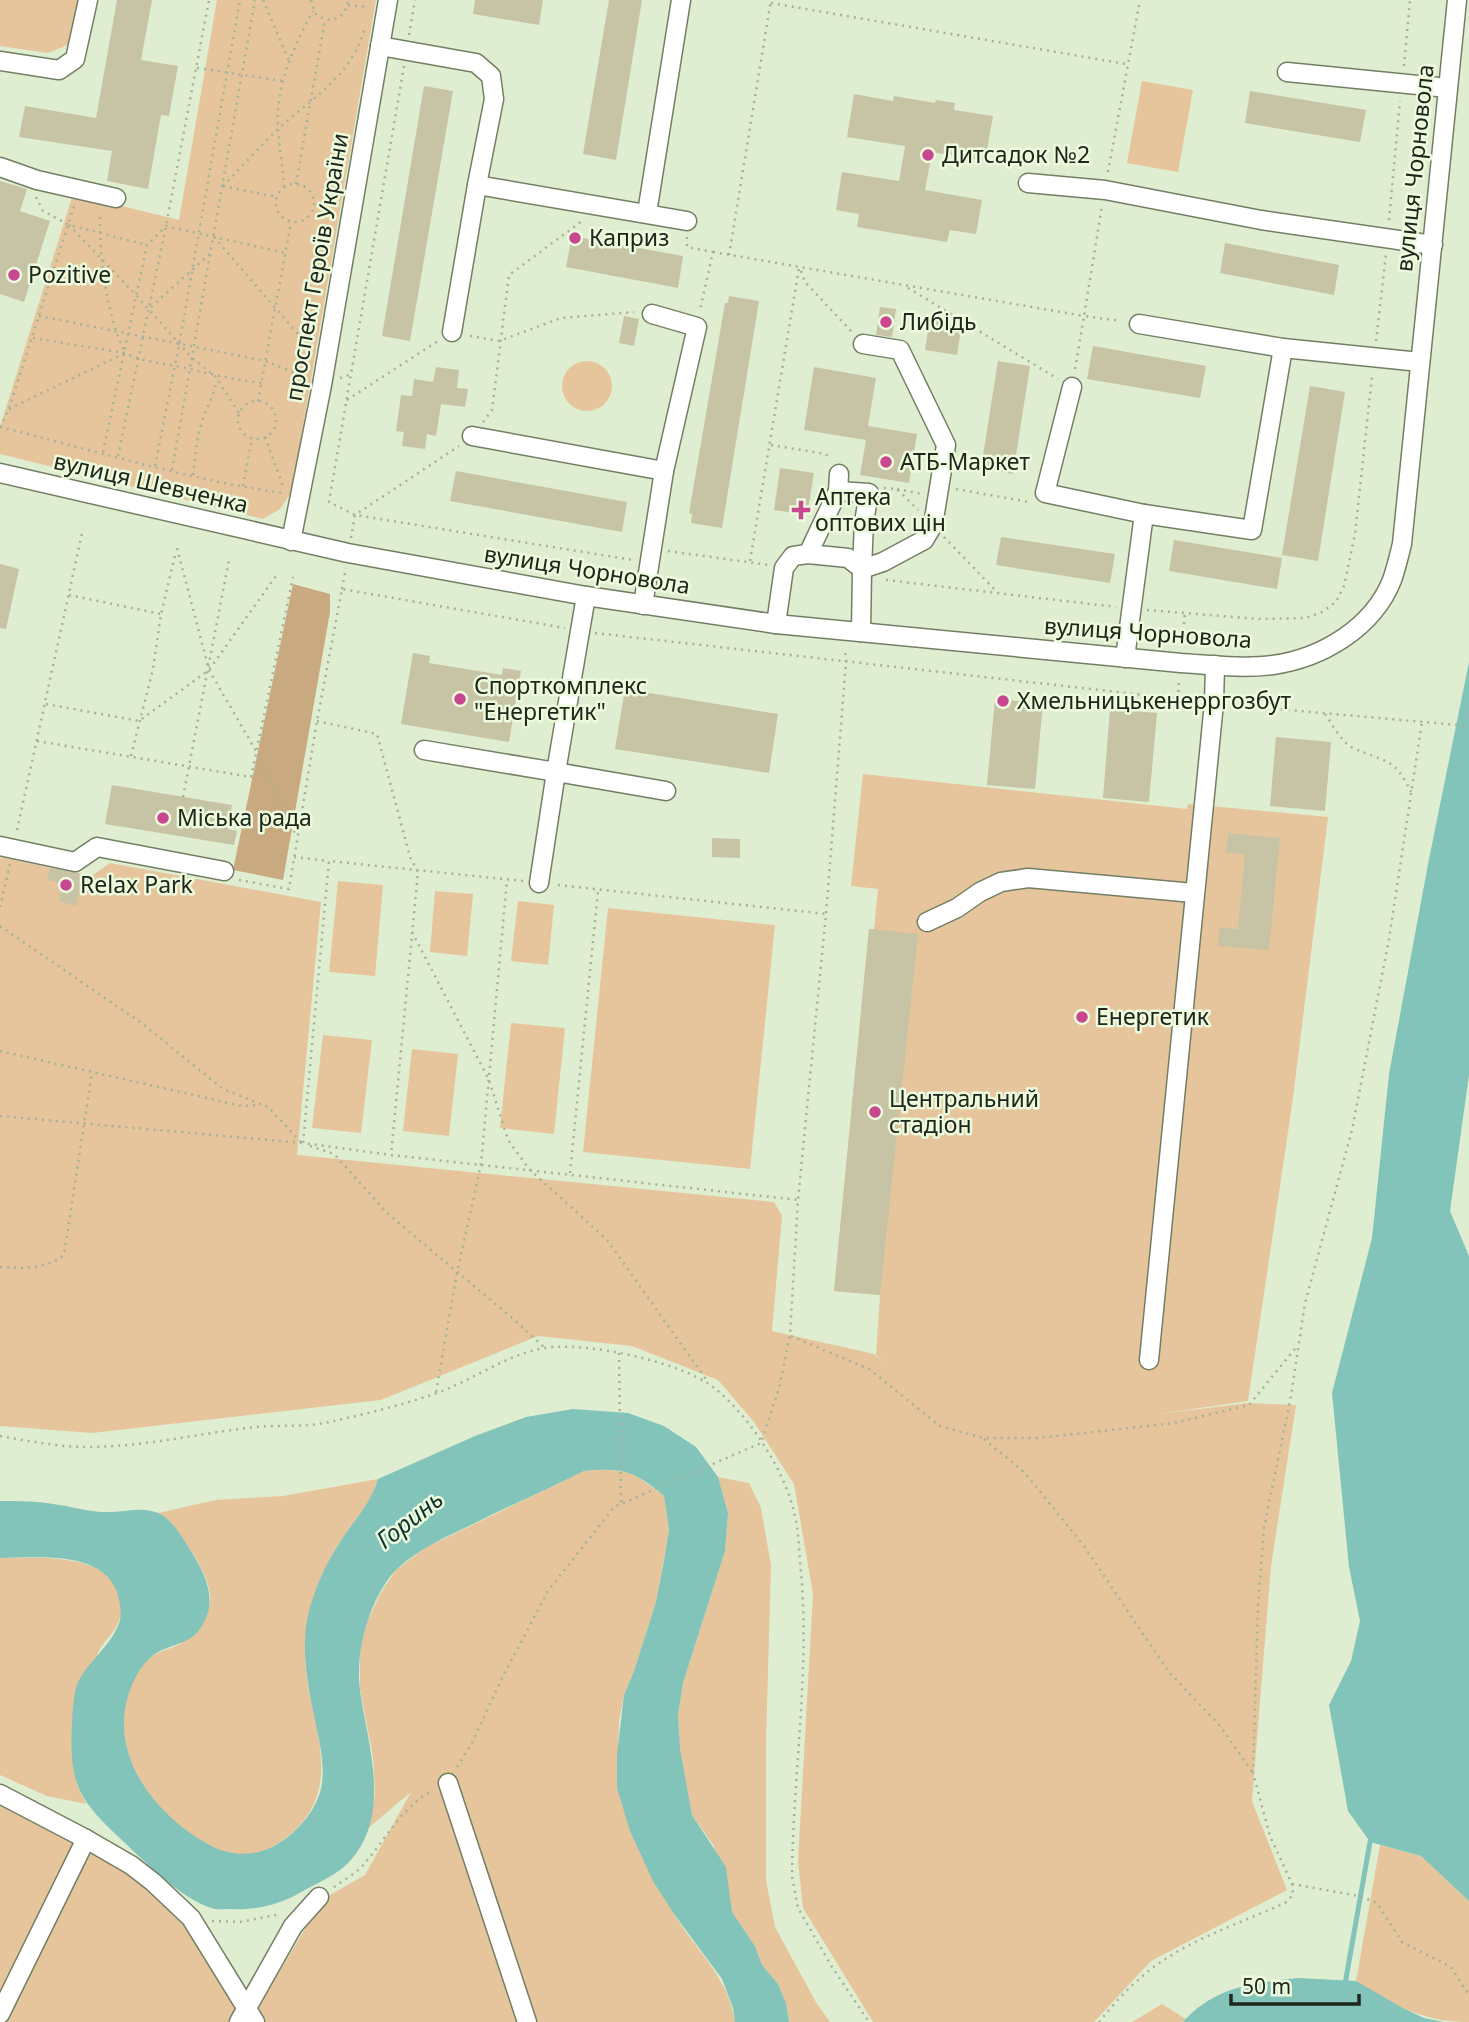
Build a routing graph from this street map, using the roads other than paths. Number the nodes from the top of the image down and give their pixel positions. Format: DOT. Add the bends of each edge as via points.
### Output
graph roads {
  1 [pos="88,0"];
  2 [pos="681,0"];
  3 [pos="1457,0"];
  4 [pos="387,5"];
  5 [pos="380,46"];
  6 [pos="0,61"];
  7 [pos="1287,72"];
  8 [pos="1448,88"];
  9 [pos="0,166"];
  10 [pos="1028,183"];
  11 [pos="477,184"];
  12 [pos="108,196"];
  13 [pos="647,213"];
  14 [pos="687,221"];
  15 [pos="1433,245"];
  16 [pos="652,314"];
  17 [pos="1139,324"];
  18 [pos="452,332"];
  19 [pos="863,344"];
  20 [pos="1283,348"];
  21 [pos="1420,362"];
  22 [pos="1072,387"];
  23 [pos="472,436"];
  24 [pos="664,471"];
  25 [pos="0,473"];
  26 [pos="1144,514"];
  27 [pos="290,541"];
  28 [pos="808,554"];
  29 [pos="862,569"];
  30 [pos="586,596"];
  31 [pos="642,605"];
  32 [pos="776,624"];
  33 [pos="861,632"];
  34 [pos="1125,658"];
  35 [pos="1215,665"];
  36 [pos="424,750"];
  37 [pos="556,772"];
  38 [pos="666,791"];
  39 [pos="6,848"];
  40 [pos="224,871"];
  41 [pos="539,883"];
  42 [pos="1194,892"];
  43 [pos="927,922"];
  44 [pos="1149,1360"];
  45 [pos="448,1783"];
  46 [pos="0,1794"];
  47 [pos="86,1839"];
  48 [pos="319,1897"];
  49 [pos="0,2014"];
  50 [pos="247,2018"];
  51 [pos="527,2022"];
  1 -- 6 [label="street" via="75,59 59,71"];
  2 -- 13 [label="street"];
  3 -- 8 [label="street, вулиця Чорновола"];
  4 -- 5 [label="street, проспект Героїв України"];
  5 -- 11 [label="street" via="476,63 491,76 494,99"];
  5 -- 27 [label="street, проспект Героїв України"];
  7 -- 8 [label="street"];
  8 -- 15 [label="street, вулиця Чорновола"];
  9 -- 12 [label="street" via="37,180"];
  10 -- 15 [label="street" via="1105,190 1261,220"];
  11 -- 13 [label="street"];
  11 -- 18 [label="street"];
  13 -- 14 [label="street"];
  15 -- 21 [label="street, вулиця Чорновола"];
  16 -- 24 [label="street" via="697,327"];
  17 -- 20 [label="street"];
  19 -- 29 [label="street" via="900,350 946,445 933,525 924,540"];
  20 -- 21 [label="street"];
  20 -- 26 [label="street" via="1252,530"];
  21 -- 35 [label="street, вулиця Чорновола" via="1402,544 1391,582 1373,612 1350,635 1297,660"];
  22 -- 26 [label="street" via="1045,493"];
  23 -- 24 [label="street"];
  24 -- 31 [label="street"];
  25 -- 27 [label="street, вулиця Шевченка"];
  26 -- 34 [label="street"];
  27 -- 30 [label="street, вулиця Чорновола"];
  28 -- 29 [label="street" via="848,558"];
  28 -- 29 [label="street" via="839,482 869,493"];
  28 -- 32 [label="street" via="793,556 784,568"];
  29 -- 33 [label="street"];
  30 -- 31 [label="street, вулиця Чорновола"];
  30 -- 37 [label="street"];
  31 -- 32 [label="street, вулиця Чорновола"];
  32 -- 33 [label="street, вулиця Чорновола"];
  33 -- 34 [label="street, вулиця Чорновола"];
  34 -- 35 [label="street, вулиця Чорновола"];
  35 -- 42 [label="street"];
  36 -- 37 [label="street"];
  37 -- 38 [label="street"];
  37 -- 41 [label="street"];
  39 -- 40 [label="street" via="75,862 97,847"];
  42 -- 43 [label="street" via="1028,878 1001,882"];
  42 -- 44 [label="street"];
  45 -- 51 [label="street"];
  46 -- 47 [label="street"];
  47 -- 49 [label="street"];
  47 -- 50 [label="street" via="131,1865 191,1917"];
  48 -- 50 [label="street" via="293,1926"];
}
